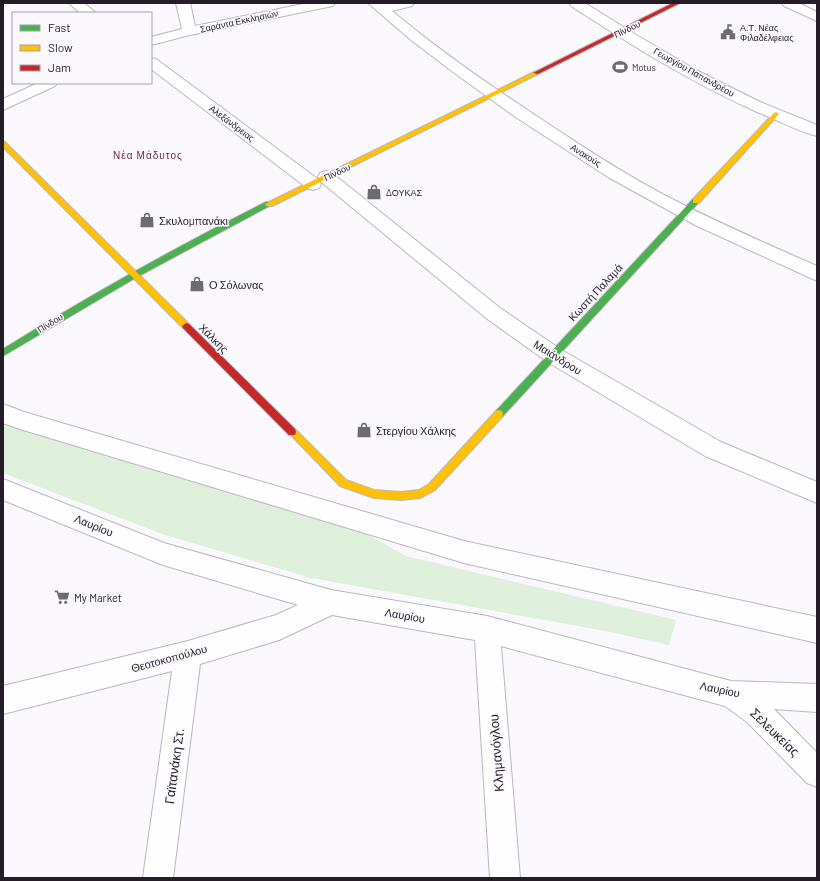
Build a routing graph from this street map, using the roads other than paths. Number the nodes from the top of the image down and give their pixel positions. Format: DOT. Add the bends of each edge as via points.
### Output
graph roads {
  1 [pos="76,3"];
  2 [pos="183,3"];
  3 [pos="328,3"];
  4 [pos="407,3"];
  5 [pos="576,3"];
  6 [pos="677,3"];
  7 [pos="788,3"];
  8 [pos="379,6"];
  9 [pos="88,12"];
  10 [pos="817,17"];
  11 [pos="190,31"];
  12 [pos="622,31"];
  13 [pos="152,41"];
  14 [pos="152,63"];
  15 [pos="48,84"];
  16 [pos="492,94"];
  17 [pos="3,105"];
  18 [pos="776,114"];
  19 [pos="817,131"];
  20 [pos="3,143"];
  21 [pos="320,180"];
  22 [pos="685,213"];
  23 [pos="133,274"];
  24 [pos="817,274"];
  25 [pos="3,353"];
  26 [pos="552,355"];
  27 [pos="3,413"];
  28 [pos="432,487"];
  29 [pos="3,489"];
  30 [pos="817,494"];
  31 [pos="331,602"];
  32 [pos="487,629"];
  33 [pos="817,630"];
  34 [pos="188,654"];
  35 [pos="731,694"];
  36 [pos="817,698"];
  37 [pos="3,700"];
  38 [pos="817,773"];
  39 [pos="158,878"];
  40 [pos="505,878"];
  1 -- 9 [label="street"];
  2 -- 11 [label="street"];
  3 -- 11 [label="street, Σαράντα Εκκλησιών"];
  4 -- 8 [label="street"];
  5 -- 12 [label="street, Γεωργίου Παπανδρέου"];
  6 -- 12 [label="street, Πίνδου"];
  7 -- 10 [label="street"];
  8 -- 16 [label="street, Ανακούς" via="419,41"];
  11 -- 13 [label="street, Σαράντα Εκκλησιών"];
  12 -- 16 [label="street, Πίνδου"];
  12 -- 18 [label="street, Γεωργίου Παπανδρέου" via="685,68"];
  14 -- 21 [label="street, Αλεξάνδρειας"];
  15 -- 17 [label="street"];
  16 -- 21 [label="street, Πίνδου"];
  16 -- 22 [label="street, Ανακούς" via="573,148"];
  18 -- 19 [label="street, Γεωργίου Παπανδρέου"];
  18 -- 22 [label="street, Κωστή Παλαμά"];
  20 -- 23 [label="street, Χάλκης"];
  21 -- 23 [label="street, Πίνδου" via="218,229"];
  21 -- 26 [label="street, Μαιάνδρου"];
  22 -- 24 [label="street, Ανακούς"];
  22 -- 26 [label="street, Κωστή Παλαμά"];
  23 -- 25 [label="street, Πίνδου"];
  23 -- 28 [label="street, Χάλκης" via="343,483 374,494 401,496 420,494"];
  26 -- 28 [label="street, Κωστή Παλαμά"];
  26 -- 30 [label="street, Μαιάνδρου" via="712,449"];
  27 -- 33 [label="street" via="464,552"];
  29 -- 31 [label="street, Λαυρίου" via="163,554"];
  31 -- 32 [label="street, Λαυρίου"];
  31 -- 34 [label="street, Θεοτοκοπούλου" via="280,627"];
  32 -- 35 [label="street, Λαυρίου"];
  32 -- 40 [label="street, Κλημανόγλου"];
  34 -- 37 [label="street, Θεοτοκοπούλου"];
  34 -- 39 [label="street, Γαϊτανάκη Στ."];
  35 -- 36 [label="street, Λαυρίου"];
  35 -- 38 [label="street, Σελευκείας" via="757,712"];
}
